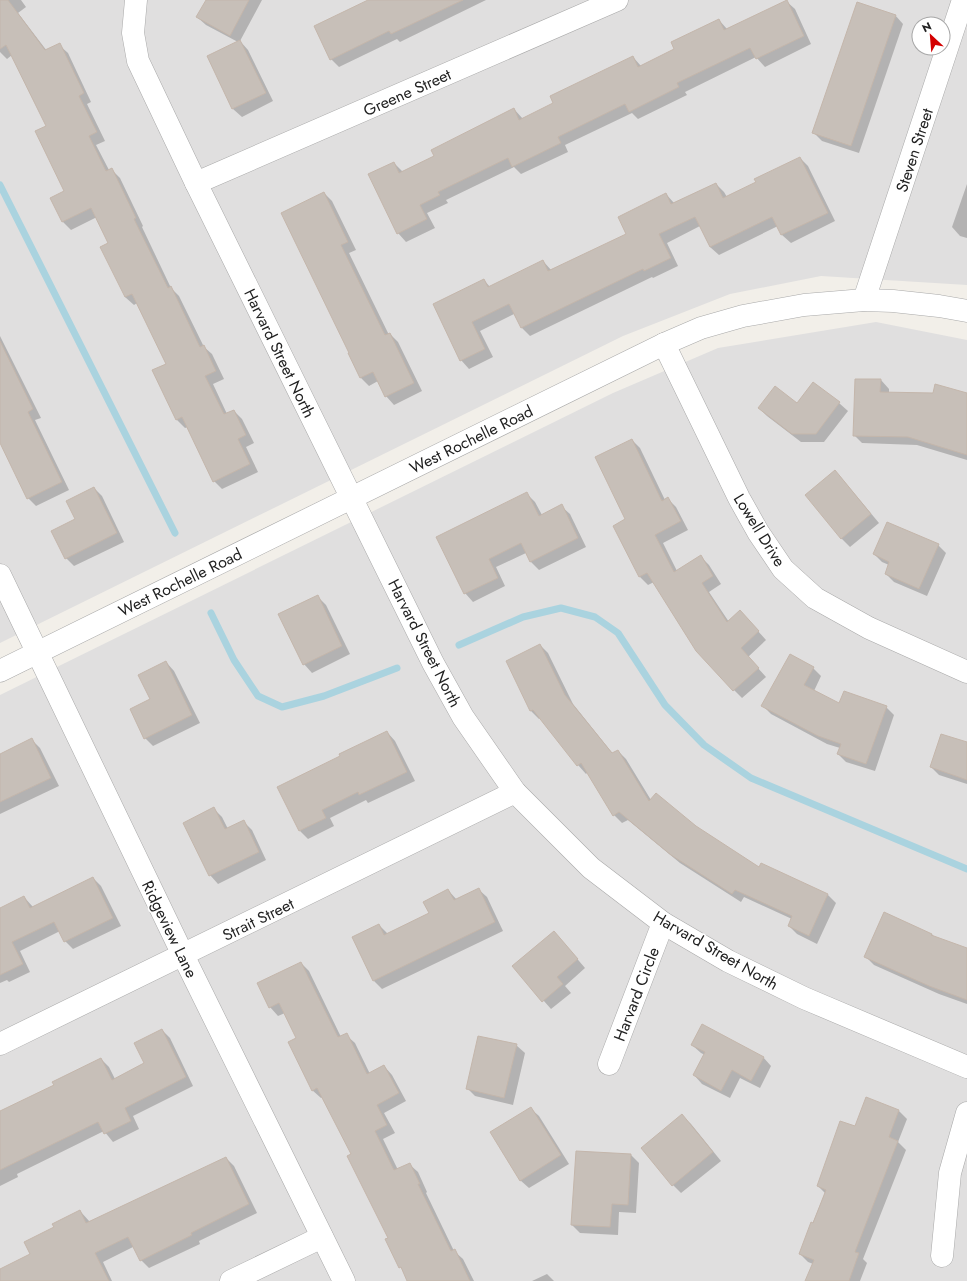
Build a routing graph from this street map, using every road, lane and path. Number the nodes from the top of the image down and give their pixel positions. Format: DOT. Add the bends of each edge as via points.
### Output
graph roads {
  1 [pos="136,0"];
  2 [pos="617,0"];
  3 [pos="963,0"];
  4 [pos="196,183"];
  5 [pos="864,300"];
  6 [pos="967,311"];
  7 [pos="664,344"];
  8 [pos="352,498"];
  9 [pos="0,575"];
  10 [pos="38,653"];
  11 [pos="0,671"];
  12 [pos="967,672"];
  13 [pos="515,792"];
  14 [pos="663,923"];
  15 [pos="183,955"];
  16 [pos="0,1044"];
  17 [pos="609,1064"];
  18 [pos="967,1067"];
  19 [pos="967,1113"];
  20 [pos="322,1237"];
  21 [pos="942,1256"];
  22 [pos="231,1281"];
  23 [pos="344,1281"];
  1 -- 4 [label="street, Harvard Street North" via="133,33 138,61"];
  2 -- 4 [label="street, Greene Street"];
  3 -- 5 [label="street, Steven Street"];
  4 -- 8 [label="street, Harvard Street North"];
  5 -- 6 [label="street, West Rochelle Road" via="923,304"];
  5 -- 7 [label="street, West Rochelle Road" via="804,305 743,316 701,328"];
  7 -- 8 [label="street, West Rochelle Road"];
  7 -- 12 [label="street, Lowell Drive" via="739,498 758,532 783,568 815,598 869,628"];
  8 -- 10 [label="street, West Rochelle Road"];
  8 -- 13 [label="street, Harvard Street North" via="433,663 463,717"];
  9 -- 10 [label="street, Ridgeview Lane"];
  10 -- 11 [label="street, West Rochelle Road"];
  10 -- 15 [label="street, Ridgeview Lane"];
  13 -- 14 [label="street, Harvard Street North" via="591,868"];
  13 -- 15 [label="street, Strait Street"];
  14 -- 17 [label="street, Harvard Circle"];
  14 -- 18 [label="street, Harvard Street North" via="728,961 804,998"];
  15 -- 16 [label="street, Strait Street"];
  15 -- 20 [label="street, Ridgeview Lane"];
  19 -- 21 [label="street" via="950,1173"];
  20 -- 22 [label="street"];
  20 -- 23 [label="street, Ridgeview Lane"];
}
